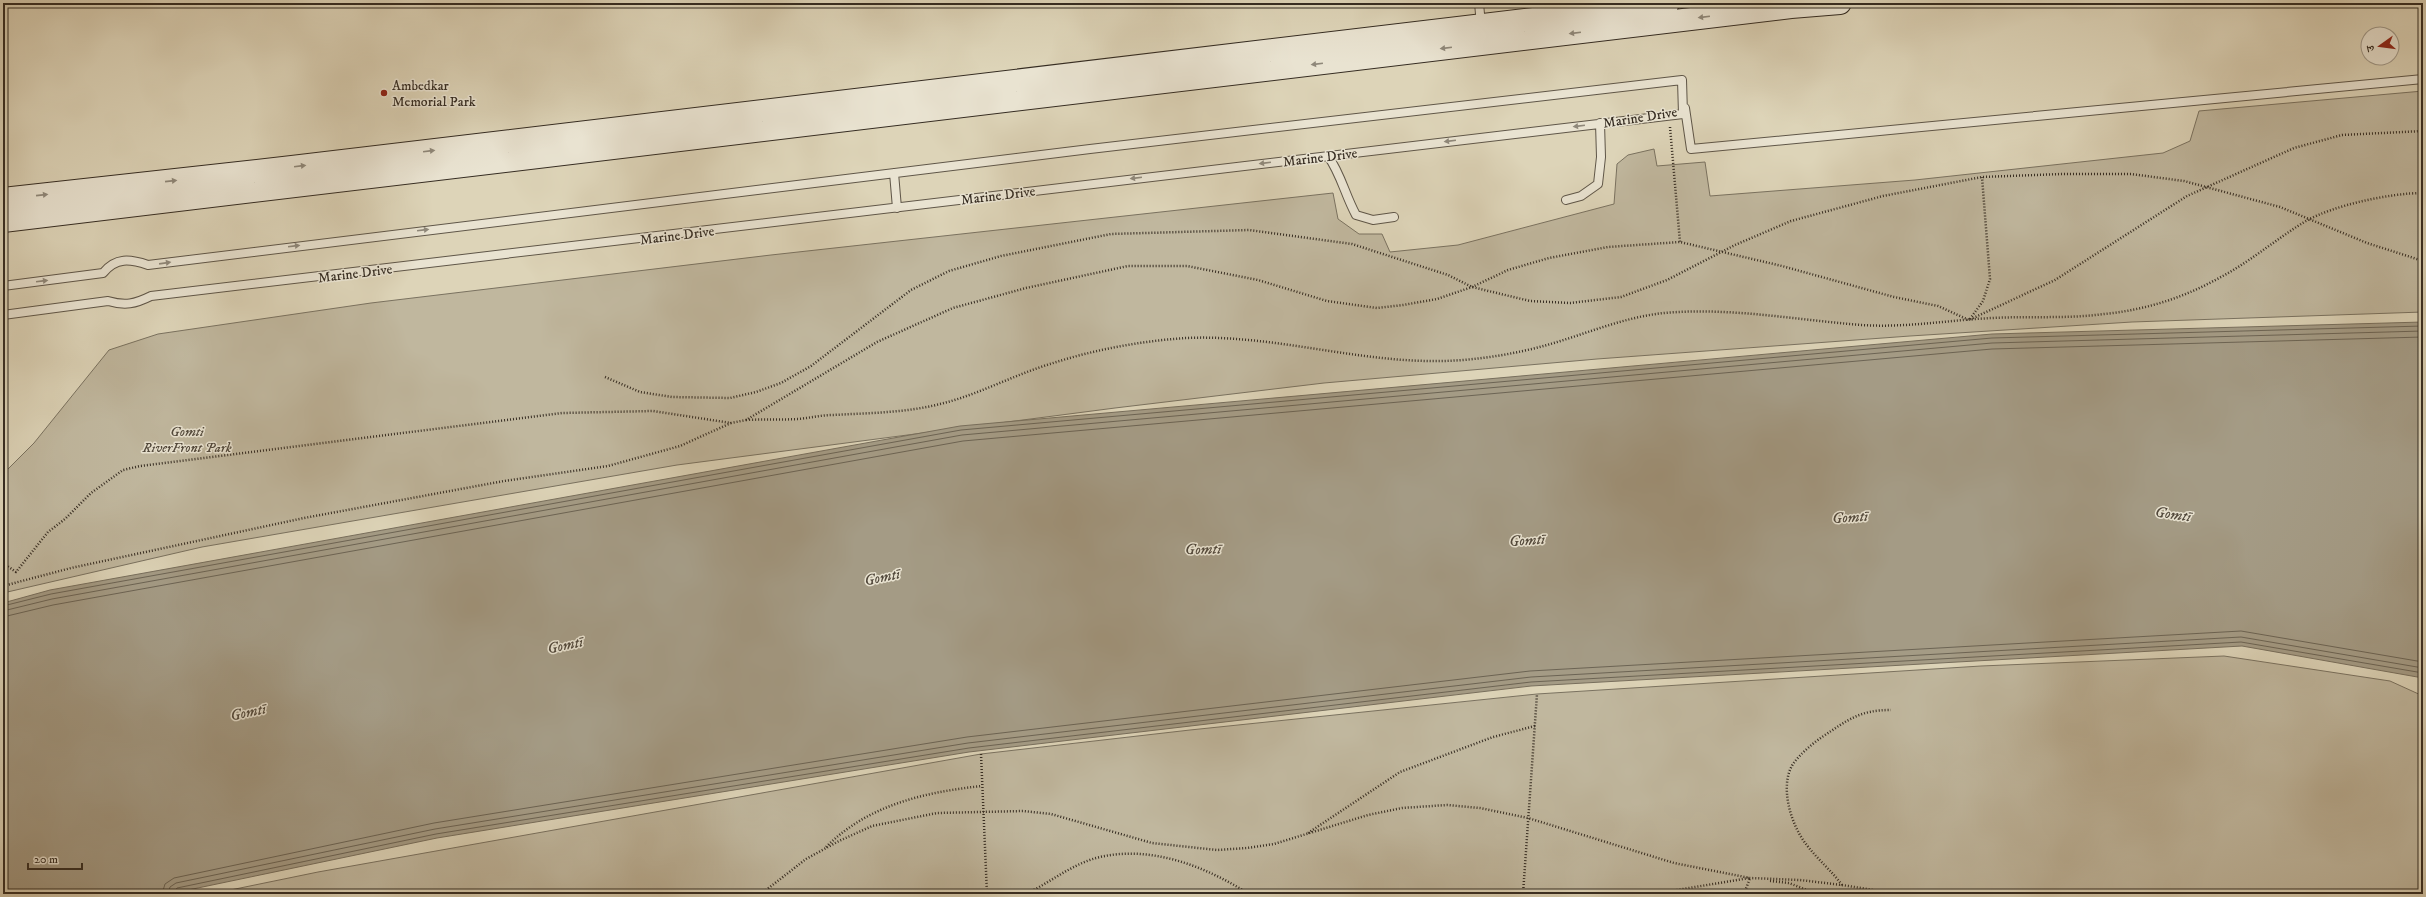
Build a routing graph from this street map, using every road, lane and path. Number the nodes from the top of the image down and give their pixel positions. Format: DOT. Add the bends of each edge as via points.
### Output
graph roads {
  1 [pos="1479,3"];
  2 [pos="1668,3"];
  3 [pos="1840,3"];
  4 [pos="1481,26"];
  5 [pos="2423,79"];
  6 [pos="1683,96"];
  7 [pos="1669,116"];
  8 [pos="1600,124"];
  9 [pos="2423,131"];
  10 [pos="1328,156"];
  11 [pos="894,173"];
  12 [pos="1982,177"];
  13 [pos="2207,187"];
  14 [pos="2423,194"];
  15 [pos="3,199"];
  16 [pos="1566,200"];
  17 [pos="897,208"];
  18 [pos="1394,217"];
  19 [pos="2310,218"];
  20 [pos="3,221"];
  21 [pos="1680,242"];
  22 [pos="1723,252"];
  23 [pos="2423,261"];
  24 [pos="3,286"];
  25 [pos="1472,287"];
  26 [pos="3,315"];
  27 [pos="1969,320"];
  28 [pos="606,377"];
  29 [pos="746,420"];
  30 [pos="730,423"];
  31 [pos="3,563"];
  32 [pos="3,586"];
  33 [pos="1537,694"];
  34 [pos="1891,710"];
  35 [pos="1535,726"];
  36 [pos="981,754"];
  37 [pos="982,786"];
  38 [pos="983,810"];
  39 [pos="1528,818"];
  40 [pos="1305,835"];
  41 [pos="823,850"];
  42 [pos="1750,878"];
  43 [pos="1842,885"];
  44 [pos="761,894"];
  45 [pos="987,894"];
  46 [pos="1026,894"];
  47 [pos="1248,894"];
  48 [pos="1523,894"];
  49 [pos="1653,894"];
  50 [pos="1744,894"];
  51 [pos="1817,894"];
  52 [pos="1879,894"];
  1 -- 4 [label="lane"];
  2 -- 4 [label="street"];
  3 -- 20 [label="street, one-way"];
  15 -- 4 [label="street, one-way"];
  5 -- 6 [label="lane" via="1690,149"];
  6 -- 7 [label="lane, Marine Drive" via="1683,114"];
  6 -- 11 [label="lane, Marine Drive" via="1682,80"];
  7 -- 8 [label="lane, Marine Drive"];
  7 -- 21 [label="path"];
  8 -- 10 [label="lane, Marine Drive, one-way"];
  8 -- 16 [label="lane" via="1601,157 1598,184 1581,196"];
  9 -- 13 [label="path" via="2342,135 2294,148"];
  10 -- 17 [label="lane, Marine Drive, one-way"];
  10 -- 18 [label="lane" via="1338,169 1346,197 1356,215 1373,220"];
  11 -- 17 [label="lane"];
  24 -- 11 [label="lane, Marine Drive, one-way" via="103,273 111,264 133,260 148,265"];
  12 -- 13 [label="path" via="2131,174 2184,181"];
  12 -- 22 [label="path" via="1939,184 1791,221"];
  12 -- 27 [label="path" via="1990,279 1982,301"];
  13 -- 19 [label="path"];
  13 -- 27 [label="path" via="2187,196 2055,280"];
  14 -- 19 [label="path" via="2407,193 2355,203"];
  17 -- 26 [label="lane, Marine Drive" via="151,296 136,304 122,305 108,301"];
  19 -- 23 [label="path" via="2367,243"];
  19 -- 27 [label="path" via="2221,278 2148,308 2063,318 2020,316"];
  21 -- 22 [label="path"];
  21 -- 25 [label="path" via="1608,247 1549,258 1508,270"];
  22 -- 25 [label="path" via="1667,280 1620,297 1570,303 1530,301"];
  22 -- 27 [label="path" via="1887,296 1938,306"];
  25 -- 28 [label="path" via="1448,275 1352,244 1249,230 1112,234 1001,256 949,271 911,290 811,366 781,383 756,392 730,398 672,397 640,392"];
  25 -- 29 [label="path" via="1437,299 1377,308 1327,301 1258,280 1187,266 1128,266 1026,288 953,308 877,342"];
  27 -- 29 [label="path" via="1896,327 1738,312 1661,313 1625,321 1544,346 1447,361 1392,359 1289,343 1187,338 1090,353 1048,364 966,397 908,411"];
  29 -- 30 [label="path"];
  30 -- 31 [label="path" via="653,411 589,410 140,466 123,470 91,493 48,532 16,572"];
  30 -- 32 [label="path" via="680,446 608,466 504,481 304,518 71,568"];
  33 -- 35 [label="path"];
  34 -- 43 [label="path" via="1870,710 1848,719 1814,742 1793,764 1788,779 1788,800 1796,826 1806,844"];
  35 -- 39 [label="path"];
  35 -- 40 [label="path" via="1486,739 1400,772"];
  36 -- 37 [label="path"];
  37 -- 38 [label="path"];
  37 -- 41 [label="path" via="918,796 884,808 840,833"];
  38 -- 40 [label="path" via="1051,814 1152,843 1188,848 1247,848"];
  38 -- 41 [label="path" via="937,813 872,826"];
  38 -- 45 [label="path"];
  39 -- 40 [label="path" via="1480,808 1447,805 1402,808 1368,815"];
  39 -- 42 [label="path" via="1674,863"];
  39 -- 48 [label="path"];
  41 -- 44 [label="path" via="806,859"];
  42 -- 43 [label="path"];
  42 -- 49 [label="path"];
  42 -- 50 [label="path"];
  42 -- 51 [label="path" via="1790,883"];
  43 -- 52 [label="path" via="1873,890"];
  46 -- 47 [label="path" via="1070,869 1096,858 1118,854 1162,858 1200,867 1224,878"];
}
